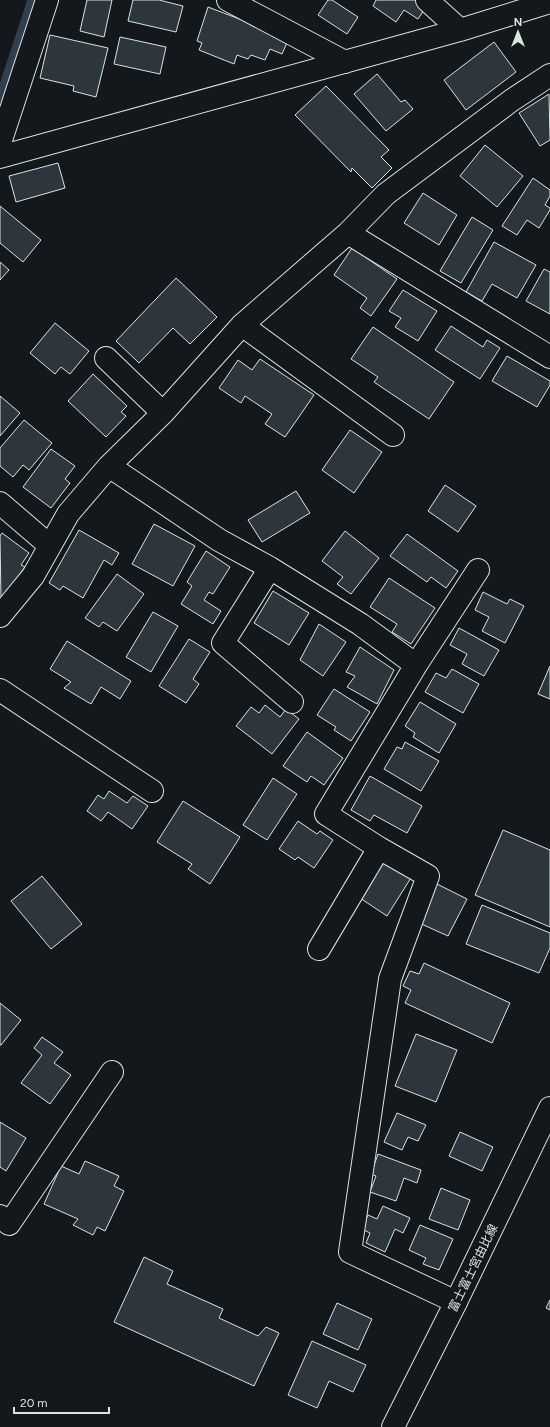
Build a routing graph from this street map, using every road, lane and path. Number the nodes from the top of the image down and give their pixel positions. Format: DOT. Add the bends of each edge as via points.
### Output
graph roads {
  1 [pos="47,0"];
  2 [pos="228,0"];
  3 [pos="427,0"];
  4 [pos="545,2"];
  5 [pos="460,30"];
  6 [pos="344,62"];
  7 [pos="550,75"];
  8 [pos="0,143"];
  9 [pos="0,157"];
  10 [pos="348,233"];
  11 [pos="242,325"];
  12 [pos="550,357"];
  13 [pos="106,358"];
  14 [pos="163,413"];
  15 [pos="393,435"];
  16 [pos="109,466"];
  17 [pos="0,503"];
  18 [pos="50,546"];
  19 [pos="270,568"];
  20 [pos="478,570"];
  21 [pos="0,616"];
  22 [pos="416,665"];
  23 [pos="0,690"];
  24 [pos="292,702"];
  25 [pos="152,791"];
  26 [pos="379,848"];
  27 [pos="319,949"];
  28 [pos="112,1072"];
  29 [pos="550,1108"];
  30 [pos="0,1216"];
  31 [pos="456,1302"];
  32 [pos="393,1427"];
  1 -- 8 [label="street"];
  2 -- 6 [label="street"];
  3 -- 5 [label="street"];
  4 -- 5 [label="street"];
  5 -- 6 [label="street"];
  6 -- 9 [label="street"];
  7 -- 10 [label="street" via="512,100 386,194"];
  10 -- 11 [label="street"];
  10 -- 12 [label="street"];
  11 -- 14 [label="street"];
  11 -- 15 [label="street"];
  13 -- 14 [label="street"];
  14 -- 16 [label="street"];
  16 -- 18 [label="street" via="68,514"];
  16 -- 19 [label="street" via="219,540"];
  17 -- 18 [label="street"];
  18 -- 21 [label="street" via="33,576"];
  19 -- 22 [label="street" via="360,624"];
  19 -- 24 [label="street" via="223,643"];
  20 -- 22 [label="street"];
  22 -- 26 [label="street" via="326,814"];
  23 -- 25 [label="street"];
  26 -- 27 [label="street"];
  26 -- 31 [label="street" via="428,876 390,979 350,1252"];
  28 -- 30 [label="street" via="9,1224"];
  29 -- 31 [label="street, 富士富士宮由比線"];
  31 -- 32 [label="street, 富士富士宮由比線"];
}
